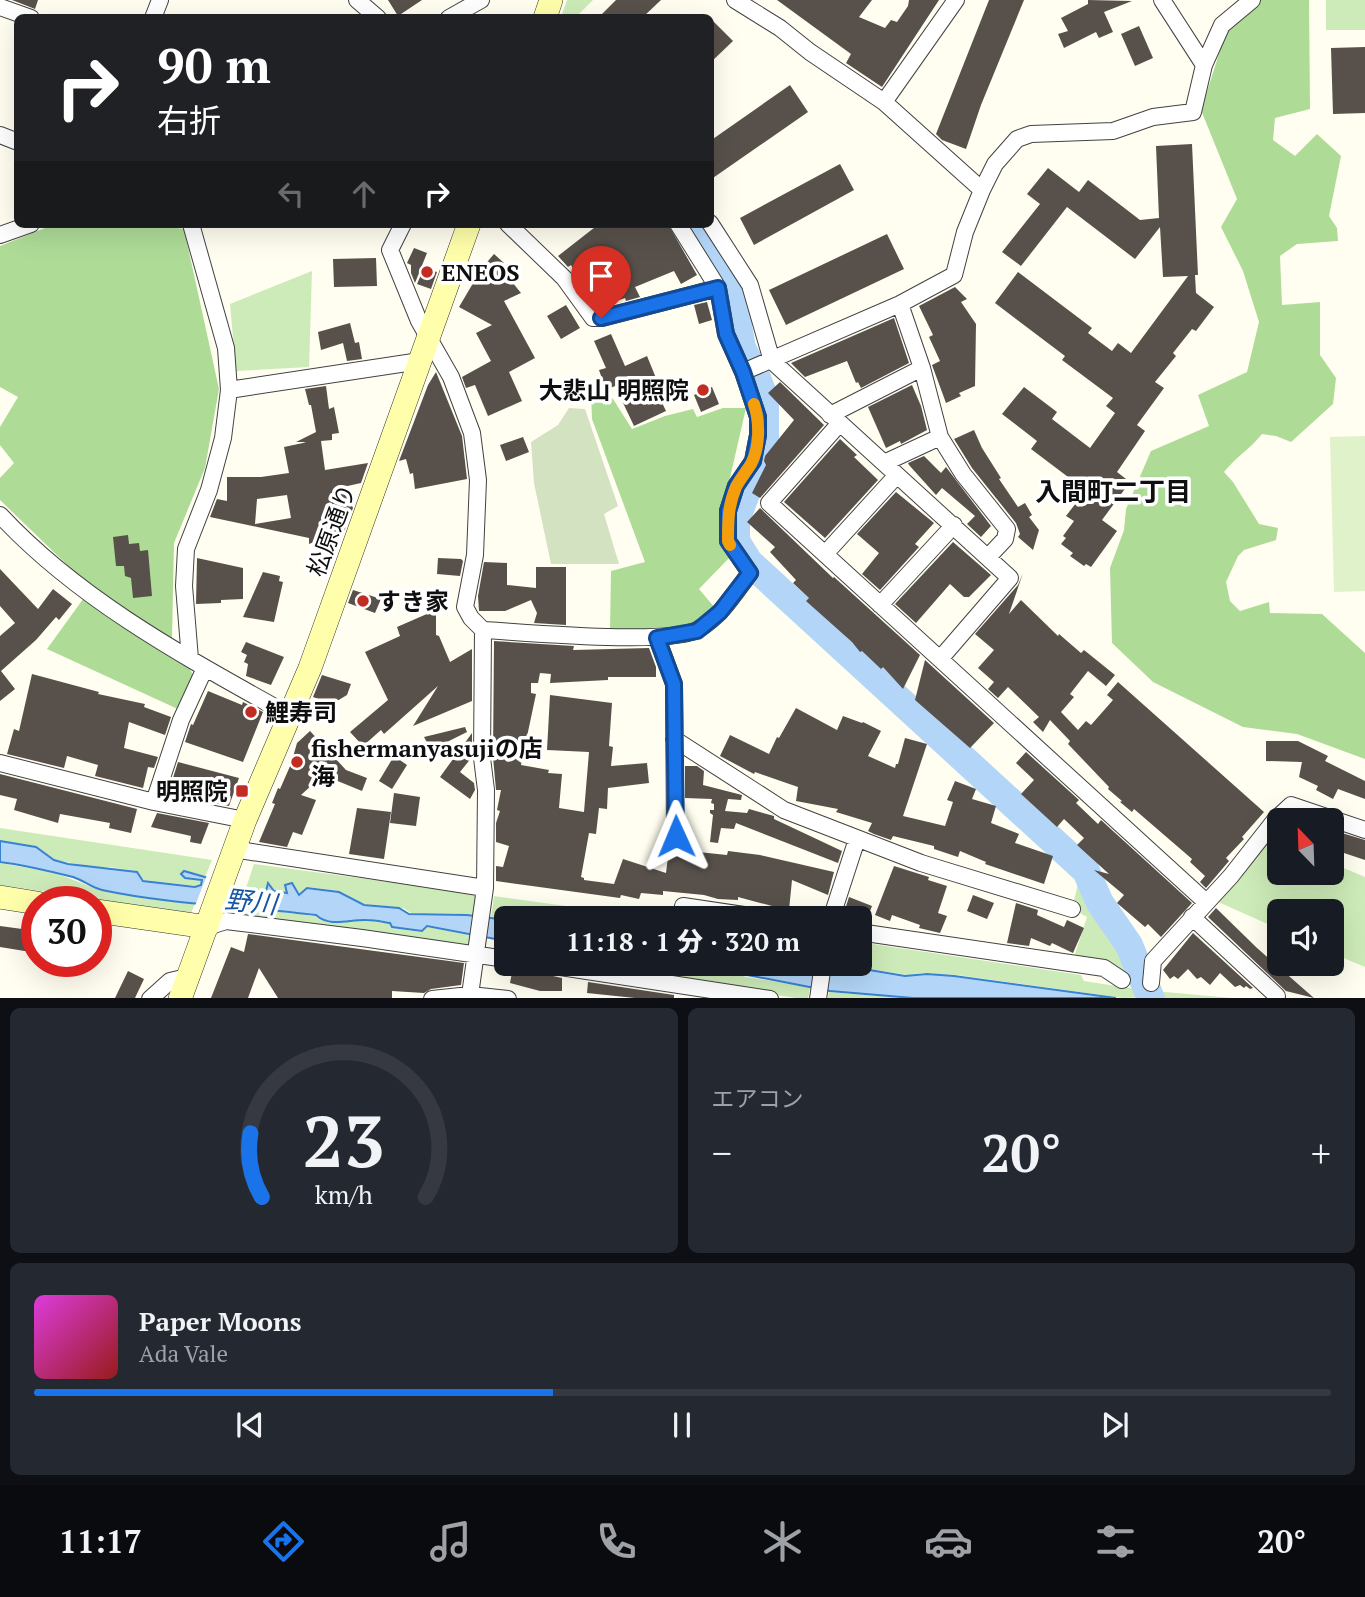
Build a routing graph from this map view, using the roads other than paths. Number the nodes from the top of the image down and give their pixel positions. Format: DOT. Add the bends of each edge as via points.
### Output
graph roads {
  1 [pos="357,0"];
  2 [pos="481,0"];
  3 [pos="734,0"];
  4 [pos="956,0"];
  5 [pos="1162,0"];
  6 [pos="1252,0"];
  7 [pos="0,8"];
  8 [pos="19,14"];
  9 [pos="373,14"];
  10 [pos="456,14"];
  11 [pos="1205,65"];
  12 [pos="884,102"];
  13 [pos="982,190"];
  14 [pos="20,228"];
  15 [pos="192,228"];
  16 [pos="401,228"];
  17 [pos="468,228"];
  18 [pos="512,228"];
  19 [pos="680,228"];
  20 [pos="713,228"];
  21 [pos="0,235"];
  22 [pos="718,288"];
  23 [pos="900,304"];
  24 [pos="428,338"];
  25 [pos="419,361"];
  26 [pos="756,367"];
  27 [pos="922,368"];
  28 [pos="229,390"];
  29 [pos="835,419"];
  30 [pos="940,437"];
  31 [pos="884,463"];
  32 [pos="897,475"];
  33 [pos="0,515"];
  34 [pos="954,525"];
  35 [pos="825,554"];
  36 [pos="989,556"];
  37 [pos="880,605"];
  38 [pos="483,631"];
  39 [pos="657,638"];
  40 [pos="190,659"];
  41 [pos="940,659"];
  42 [pos="205,668"];
  43 [pos="289,715"];
  44 [pos="674,739"];
  45 [pos="0,763"];
  46 [pos="154,802"];
  47 [pos="245,820"];
  48 [pos="1365,830"];
  49 [pos="676,836"];
  50 [pos="857,839"];
  51 [pos="232,853"];
  52 [pos="485,890"];
  53 [pos="0,897"];
  54 [pos="21,900"];
  55 [pos="1206,902"];
  56 [pos="835,906"];
  57 [pos="1072,909"];
  58 [pos="112,912"];
  59 [pos="1192,917"];
  60 [pos="209,921"];
  61 [pos="872,934"];
  62 [pos="476,952"];
  63 [pos="494,956"];
  64 [pos="619,976"];
  65 [pos="821,976"];
  66 [pos="187,977"];
  67 [pos="1122,980"];
  68 [pos="1152,983"];
  69 [pos="470,995"];
  70 [pos="1277,996"];
  71 [pos="151,998"];
  72 [pos="180,998"];
  73 [pos="433,998"];
  74 [pos="498,998"];
  75 [pos="762,998"];
  76 [pos="818,998"];
  1 -- 9 [label="street"];
  2 -- 10 [label="street"];
  3 -- 12 [label="street" via="780,27"];
  4 -- 12 [label="street"];
  5 -- 11 [label="street"];
  6 -- 11 [label="street" via="1222,25"];
  7 -- 8 [label="street"];
  11 -- 13 [label="street" via="1192,112 1153,117 1113,131 1031,134 1017,139 995,164"];
  12 -- 13 [label="street"];
  13 -- 23 [label="street" via="954,275"];
  14 -- 21 [label="street"];
  15 -- 28 [label="street" via="226,348"];
  16 -- 24 [label="street" via="390,250"];
  17 -- 24 [label="main road, 松原通り"];
  18 -- 22 [label="street" via="564,278 593,318"];
  19 -- 22 [label="street"];
  20 -- 26 [label="street" via="750,285"];
  22 -- 26 [label="street" via="726,334"];
  23 -- 26 [label="street"];
  23 -- 27 [label="street"];
  24 -- 25 [label="main road, 松原通り"];
  24 -- 38 [label="street" via="451,377 472,433 478,480 475,555 465,607"];
  25 -- 28 [label="street"];
  25 -- 43 [label="main road, 松原通り" via="310,668"];
  26 -- 29 [label="street"];
  26 -- 39 [label="street" via="758,435 753,461 736,486 728,511 728,541 750,573 720,612 697,631"];
  27 -- 29 [label="street"];
  27 -- 30 [label="street"];
  28 -- 40 [label="street" via="223,438 209,490 186,549"];
  29 -- 31 [label="street"];
  29 -- 35 [label="street" via="769,503"];
  30 -- 31 [label="street"];
  30 -- 36 [label="street" via="1007,529 1005,539"];
  31 -- 32 [label="street"];
  32 -- 34 [label="street"];
  32 -- 35 [label="street"];
  33 -- 40 [label="street" via="51,565"];
  34 -- 36 [label="street"];
  34 -- 37 [label="street"];
  35 -- 37 [label="street"];
  36 -- 41 [label="street" via="1010,578"];
  37 -- 41 [label="street"];
  38 -- 39 [label="street"];
  38 -- 52 [label="street"];
  39 -- 44 [label="street" via="674,684"];
  40 -- 42 [label="street"];
  41 -- 55 [label="street"];
  42 -- 43 [label="street"];
  42 -- 46 [label="street" via="181,720"];
  43 -- 47 [label="main road, 松原通り"];
  44 -- 49 [label="street"];
  44 -- 50 [label="street" via="784,810"];
  45 -- 46 [label="street"];
  46 -- 47 [label="street"];
  47 -- 51 [label="main road, 松原通り"];
  48 -- 55 [label="street" via="1291,805"];
  50 -- 56 [label="street"];
  50 -- 57 [label="street"];
  51 -- 52 [label="street"];
  51 -- 60 [label="main road, 松原通り"];
  52 -- 62 [label="street"];
  53 -- 54 [label="main road"];
  55 -- 59 [label="street"];
  58 -- 60 [label="main road"];
  59 -- 68 [label="street" via="1153,961"];
  59 -- 70 [label="street"];
  60 -- 62 [label="street"];
  60 -- 66 [label="main road"];
  61 -- 67 [label="street" via="1104,968"];
  62 -- 63 [label="street"];
  62 -- 69 [label="street"];
  64 -- 75 [label="street"];
  65 -- 76 [label="street"];
  66 -- 71 [label="street" via="170,981"];
  66 -- 72 [label="main road"];
  69 -- 73 [label="street"];
  69 -- 74 [label="street"];
}
